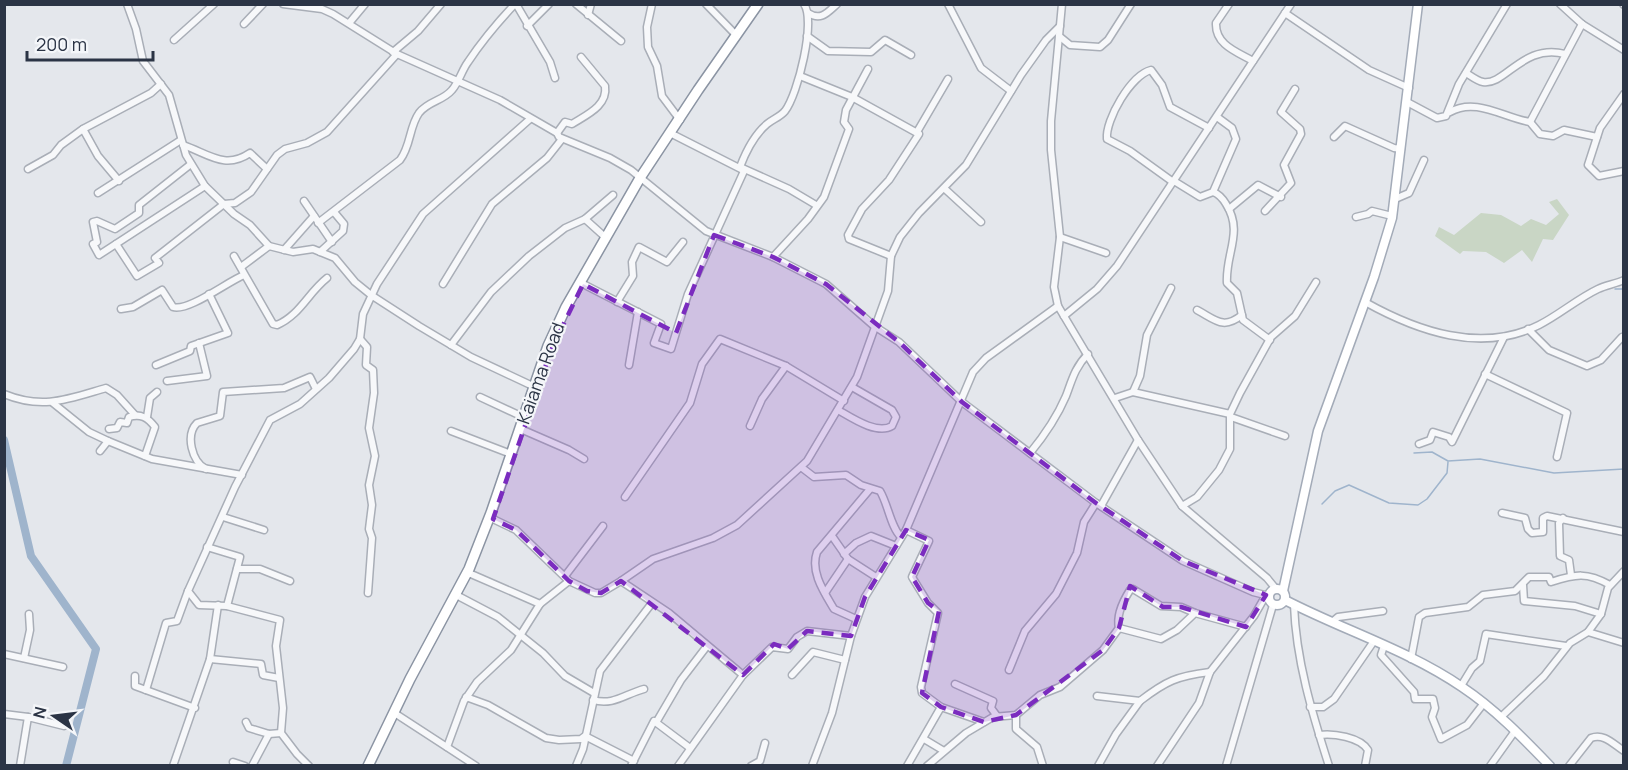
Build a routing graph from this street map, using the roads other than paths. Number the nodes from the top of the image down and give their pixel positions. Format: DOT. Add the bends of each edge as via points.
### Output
graph roads {
  1 [pos="127,4"];
  2 [pos="214,4"];
  3 [pos="263,4"];
  4 [pos="283,4"];
  5 [pos="365,4"];
  6 [pos="441,4"];
  7 [pos="516,4"];
  8 [pos="549,4"];
  9 [pos="576,4"];
  10 [pos="591,4"];
  11 [pos="652,4"];
  12 [pos="706,4"];
  13 [pos="760,4"];
  14 [pos="804,4"];
  15 [pos="837,4"];
  16 [pos="948,4"];
  17 [pos="1062,4"];
  18 [pos="1131,4"];
  19 [pos="1229,4"];
  20 [pos="1291,4"];
  21 [pos="1418,4"];
  22 [pos="1507,4"];
  23 [pos="1560,4"];
  24 [pos="321,7"];
  25 [pos="808,13"];
  26 [pos="1285,14"];
  27 [pos="588,15"];
  28 [pos="350,22"];
  29 [pos="244,24"];
  30 [pos="1582,24"];
  31 [pos="527,26"];
  32 [pos="1060,26"];
  33 [pos="738,33"];
  34 [pos="807,36"];
  35 [pos="1059,36"];
  36 [pos="174,40"];
  37 [pos="621,40"];
  38 [pos="1623,50"];
  39 [pos="395,53"];
  40 [pos="1565,54"];
  41 [pos="911,55"];
  42 [pos="581,57"];
  43 [pos="1253,61"];
  44 [pos="868,69"];
  45 [pos="1466,73"];
  46 [pos="800,76"];
  47 [pos="555,78"];
  48 [pos="948,79"];
  49 [pos="458,80"];
  50 [pos="161,84"];
  51 [pos="1409,88"];
  52 [pos="1295,89"];
  53 [pos="1011,91"];
  54 [pos="1623,94"];
  55 [pos="852,97"];
  56 [pos="1407,102"];
  57 [pos="1450,111"];
  58 [pos="1217,117"];
  59 [pos="530,119"];
  60 [pos="680,120"];
  61 [pos="1530,122"];
  62 [pos="1209,128"];
  63 [pos="83,129"];
  64 [pos="917,132"];
  65 [pos="557,133"];
  66 [pos="674,135"];
  67 [pos="1335,137"];
  68 [pos="1597,137"];
  69 [pos="562,139"];
  70 [pos="182,142"];
  71 [pos="1401,149"];
  72 [pos="1424,160"];
  73 [pos="191,164"];
  74 [pos="28,169"];
  75 [pos="267,169"];
  76 [pos="742,170"];
  77 [pos="1623,171"];
  78 [pos="642,179"];
  79 [pos="119,181"];
  80 [pos="1174,181"];
  81 [pos="205,186"];
  82 [pos="945,189"];
  83 [pos="1213,192"];
  84 [pos="98,193"];
  85 [pos="614,195"];
  86 [pos="1281,197"];
  87 [pos="1395,199"];
  88 [pos="304,201"];
  89 [pos="224,204"];
  90 [pos="816,205"];
  91 [pos="1229,209"];
  92 [pos="1265,211"];
  93 [pos="334,212"];
  94 [pos="314,216"];
  95 [pos="1392,216"];
  96 [pos="1356,217"];
  97 [pos="585,219"];
  98 [pos="981,222"];
  99 [pos="318,223"];
  100 [pos="714,235"];
  101 [pos="605,237"];
  102 [pos="1060,237"];
  103 [pos="332,242"];
  104 [pos="683,242"];
  105 [pos="116,244"];
  106 [pos="269,246"];
  107 [pos="284,250"];
  108 [pos="320,252"];
  109 [pos="1106,253"];
  110 [pos="234,256"];
  111 [pos="891,256"];
  112 [pos="773,257"];
  113 [pos="241,267"];
  114 [pos="244,275"];
  115 [pos="327,278"];
  116 [pos="1623,280"];
  117 [pos="1316,282"];
  118 [pos="443,284"];
  119 [pos="583,284"];
  120 [pos="1171,288"];
  121 [pos="208,294"];
  122 [pos="371,295"];
  123 [pos="617,302"];
  124 [pos="1365,302"];
  125 [pos="1058,306"];
  126 [pos="121,309"];
  127 [pos="1197,310"];
  128 [pos="638,312"];
  129 [pos="1242,315"];
  130 [pos="1064,316"];
  131 [pos="874,326"];
  132 [pos="1528,329"];
  133 [pos="1504,337"];
  134 [pos="1622,337"];
  135 [pos="360,339"];
  136 [pos="1270,339"];
  137 [pos="199,343"];
  138 [pos="451,345"];
  139 [pos="1088,354"];
  140 [pos="156,365"];
  141 [pos="629,365"];
  142 [pos="786,366"];
  143 [pos="1485,374"];
  144 [pos="168,381"];
  145 [pos="536,387"];
  146 [pos="852,387"];
  147 [pos="316,389"];
  148 [pos="157,392"];
  149 [pos="1133,392"];
  150 [pos="4,394"];
  151 [pos="480,398"];
  152 [pos="1115,398"];
  153 [pos="844,401"];
  154 [pos="962,402"];
  155 [pos="53,403"];
  156 [pos="838,410"];
  157 [pos="135,415"];
  158 [pos="1231,416"];
  159 [pos="147,417"];
  160 [pos="523,417"];
  161 [pos="750,426"];
  162 [pos="109,429"];
  163 [pos="524,430"];
  164 [pos="451,431"];
  165 [pos="1285,436"];
  166 [pos="1138,440"];
  167 [pos="108,441"];
  168 [pos="1419,444"];
  169 [pos="100,451"];
  170 [pos="1030,453"];
  171 [pos="511,454"];
  172 [pos="146,456"];
  173 [pos="1557,457"];
  174 [pos="584,459"];
  175 [pos="801,467"];
  176 [pos="206,469"];
  177 [pos="242,475"];
  178 [pos="870,489"];
  179 [pos="625,497"];
  180 [pos="1099,504"];
  181 [pos="1182,506"];
  182 [pos="1502,513"];
  183 [pos="223,517"];
  184 [pos="1563,518"];
  185 [pos="493,519"];
  186 [pos="603,526"];
  187 [pos="264,530"];
  188 [pos="906,530"];
  189 [pos="1623,532"];
  190 [pos="832,536"];
  191 [pos="901,537"];
  192 [pos="896,546"];
  193 [pos="207,547"];
  194 [pos="846,556"];
  195 [pos="237,569"];
  196 [pos="1623,571"];
  197 [pos="471,574"];
  198 [pos="1571,575"];
  199 [pos="876,577"];
  200 [pos="567,579"];
  201 [pos="290,581"];
  202 [pos="621,581"];
  203 [pos="1523,585"];
  204 [pos="1610,585"];
  205 [pos="188,591"];
  206 [pos="368,593"];
  207 [pos="825,593"];
  208 [pos="1274,594"];
  209 [pos="460,597"];
  210 [pos="652,603"];
  211 [pos="1289,603"];
  212 [pos="540,604"];
  213 [pos="218,605"];
  214 [pos="227,606"];
  215 [pos="1383,611"];
  216 [pos="29,614"];
  217 [pos="1195,614"];
  218 [pos="1601,614"];
  219 [pos="856,619"];
  220 [pos="1332,622"];
  221 [pos="1245,627"];
  222 [pos="1119,628"];
  223 [pos="1588,632"];
  224 [pos="520,636"];
  225 [pos="851,636"];
  226 [pos="1374,641"];
  227 [pos="1623,643"];
  228 [pos="707,646"];
  229 [pos="1384,646"];
  230 [pos="1566,646"];
  231 [pos="4,654"];
  232 [pos="24,658"];
  233 [pos="1411,658"];
  234 [pos="210,659"];
  235 [pos="845,660"];
  236 [pos="63,667"];
  237 [pos="1009,670"];
  238 [pos="1210,672"];
  239 [pos="743,675"];
  240 [pos="792,675"];
  241 [pos="135,676"];
  242 [pos="279,678"];
  243 [pos="955,684"];
  244 [pos="1461,686"];
  245 [pos="644,689"];
  246 [pos="146,690"];
  247 [pos="593,696"];
  248 [pos="1097,696"];
  249 [pos="465,697"];
  250 [pos="1140,701"];
  251 [pos="1484,703"];
  252 [pos="941,707"];
  253 [pos="1310,707"];
  254 [pos="195,708"];
  255 [pos="4,714"];
  256 [pos="396,714"];
  257 [pos="1016,715"];
  258 [pos="997,716"];
  259 [pos="28,717"];
  260 [pos="1501,717"];
  261 [pos="657,721"];
  262 [pos="246,722"];
  263 [pos="984,722"];
  264 [pos="64,726"];
  265 [pos="1515,731"];
  266 [pos="282,733"];
  267 [pos="269,734"];
  268 [pos="1319,735"];
  269 [pos="585,736"];
  270 [pos="924,739"];
  271 [pos="765,743"];
  272 [pos="447,747"];
  273 [pos="690,748"];
  274 [pos="1623,751"];
  275 [pos="944,752"];
  276 [pos="233,762"];
  277 [pos="632,763"];
  278 [pos="20,765"];
  279 [pos="173,765"];
  280 [pos="245,765"];
  281 [pos="252,765"];
  282 [pos="309,765"];
  283 [pos="370,765"];
  284 [pos="476,765"];
  285 [pos="576,765"];
  286 [pos="679,765"];
  287 [pos="751,765"];
  288 [pos="812,765"];
  289 [pos="907,765"];
  290 [pos="927,765"];
  291 [pos="1043,765"];
  292 [pos="1098,765"];
  293 [pos="1157,765"];
  294 [pos="1226,765"];
  295 [pos="1329,765"];
  296 [pos="1365,765"];
  297 [pos="1490,765"];
  298 [pos="1550,765"];
  299 [pos="1569,765"];
  1 -- 50 [label="street" via="143,61"];
  2 -- 36 [label="street"];
  3 -- 29 [label="street"];
  4 -- 24 [label="street"];
  5 -- 28 [label="street"];
  6 -- 39 [label="street"];
  7 -- 31 [label="street"];
  7 -- 49 [label="street" via="498,21"];
  8 -- 31 [label="street"];
  9 -- 27 [label="street"];
  10 -- 27 [label="street"];
  11 -- 60 [label="street" via="648,47 657,66 662,96"];
  12 -- 33 [label="street"];
  13 -- 33 [label="highway, Kaiama Road"];
  14 -- 25 [label="street"];
  15 -- 25 [label="street" via="821,17 814,18"];
  16 -- 53 [label="street" via="981,68"];
  17 -- 32 [label="street"];
  18 -- 35 [label="street" via="1100,47 1070,45"];
  19 -- 43 [label="street" via="1216,23 1218,36"];
  20 -- 26 [label="street"];
  21 -- 51 [label="main road"];
  22 -- 45 [label="street"];
  23 -- 30 [label="street"];
  24 -- 28 [label="street"];
  25 -- 34 [label="street"];
  26 -- 43 [label="street"];
  26 -- 51 [label="street" via="1369,70"];
  27 -- 37 [label="street"];
  28 -- 39 [label="street"];
  30 -- 38 [label="street"];
  30 -- 40 [label="street"];
  31 -- 47 [label="street" via="550,62"];
  32 -- 35 [label="street"];
  32 -- 53 [label="street"];
  33 -- 60 [label="highway, Kaiama Road"];
  33 -- 66 [label="highway, Kaiama Road"];
  34 -- 41 [label="street" via="831,51 871,52 885,40"];
  34 -- 46 [label="street"];
  35 -- 102 [label="street" via="1051,150"];
  39 -- 49 [label="street"];
  39 -- 75 [label="street" via="327,132 285,149"];
  40 -- 45 [label="street" via="1543,51 1491,82 1479,81"];
  40 -- 61 [label="street"];
  42 -- 65 [label="street" via="605,86 605,98 572,124 566,122"];
  43 -- 58 [label="street"];
  44 -- 55 [label="street"];
  45 -- 57 [label="street"];
  46 -- 55 [label="street"];
  46 -- 76 [label="street" via="789,106 754,138"];
  48 -- 64 [label="street"];
  49 -- 59 [label="street"];
  49 -- 93 [label="street" via="449,92 418,115 400,160"];
  50 -- 63 [label="street"];
  50 -- 70 [label="street" via="169,95"];
  51 -- 56 [label="main road"];
  52 -- 86 [label="street" via="1281,111 1301,134 1284,165 1291,183"];
  53 -- 82 [label="street" via="966,165"];
  54 -- 68 [label="street"];
  55 -- 64 [label="street"];
  55 -- 90 [label="street" via="844,120 849,129 837,166 824,197"];
  56 -- 57 [label="street" via="1437,118 1442,119"];
  56 -- 71 [label="main road"];
  57 -- 61 [label="street" via="1468,105"];
  58 -- 62 [label="street"];
  58 -- 83 [label="street" via="1232,128 1236,139"];
  59 -- 65 [label="street"];
  59 -- 122 [label="street" via="423,214"];
  60 -- 78 [label="highway, Kaiama Road"];
  61 -- 68 [label="street" via="1540,134 1553,136 1564,130"];
  62 -- 80 [label="street"];
  62 -- 80 [label="street" via="1170,107 1151,70 1137,78 1119,98 1107,139"];
  63 -- 74 [label="street" via="61,144 53,155"];
  63 -- 79 [label="street" via="98,156"];
  64 -- 111 [label="street" via="919,138 862,209 849,235 849,239"];
  65 -- 69 [label="street"];
  66 -- 76 [label="street"];
  66 -- 78 [label="highway, Kaiama Road"];
  67 -- 71 [label="street" via="1345,126"];
  68 -- 77 [label="street" via="1589,169 1599,176"];
  69 -- 78 [label="street" via="610,158"];
  69 -- 118 [label="street" via="547,158 492,204"];
  70 -- 73 [label="street"];
  70 -- 75 [label="street" via="226,162 243,159 250,153"];
  70 -- 79 [label="street"];
  71 -- 87 [label="main road"];
  72 -- 87 [label="street" via="1409,193"];
  73 -- 81 [label="street"];
  73 -- 105 [label="street" via="139,205 139,213 130,221 115,229 93,222 97,242 93,244 99,255"];
  75 -- 89 [label="street" via="251,192 235,203"];
  76 -- 90 [label="street"];
  76 -- 100 [label="street"];
  78 -- 100 [label="street" via="684,216"];
  78 -- 101 [label="highway, Kaiama Road"];
  78 -- 119 [label="highway, Kaiama Road"];
  79 -- 84 [label="street"];
  80 -- 83 [label="street" via="1200,197"];
  80 -- 130 [label="street" via="1117,266 1097,289"];
  81 -- 89 [label="street"];
  81 -- 105 [label="street"];
  82 -- 98 [label="street"];
  82 -- 111 [label="street" via="908,226"];
  83 -- 91 [label="street"];
  85 -- 97 [label="street"];
  86 -- 91 [label="street" via="1258,185"];
  86 -- 92 [label="street"];
  87 -- 95 [label="main road"];
  88 -- 94 [label="street"];
  89 -- 105 [label="street" via="155,258 159,263 137,276"];
  89 -- 106 [label="street"];
  90 -- 112 [label="street"];
  91 -- 129 [label="street" via="1236,229 1227,279 1237,293"];
  93 -- 99 [label="street"];
  93 -- 103 [label="street" via="344,228"];
  94 -- 99 [label="street"];
  94 -- 107 [label="street"];
  95 -- 96 [label="street" via="1372,211"];
  95 -- 124 [label="main road"];
  97 -- 101 [label="street"];
  97 -- 138 [label="street" via="565,228 529,256 491,292"];
  99 -- 103 [label="street"];
  100 -- 112 [label="street"];
  100 -- 128 [label="street" via="688,294 671,349 654,343 662,326"];
  101 -- 145 [label="highway, Kaiama Road" via="559,319"];
  102 -- 109 [label="street"];
  102 -- 125 [label="street" via="1054,287"];
  103 -- 108 [label="street"];
  104 -- 123 [label="street" via="667,261 639,247 632,262 633,276"];
  106 -- 107 [label="street"];
  106 -- 113 [label="street"];
  107 -- 108 [label="street"];
  108 -- 122 [label="street" via="335,258"];
  110 -- 113 [label="street"];
  111 -- 131 [label="street" via="888,291"];
  112 -- 131 [label="street" via="826,284"];
  113 -- 114 [label="street"];
  114 -- 115 [label="street" via="277,326 301,309 306,298"];
  114 -- 121 [label="street"];
  116 -- 132 [label="street" via="1598,289"];
  117 -- 136 [label="street" via="1295,316"];
  119 -- 123 [label="street"];
  119 -- 145 [label="highway, Kaiama Road"];
  120 -- 149 [label="street" via="1147,335"];
  121 -- 126 [label="street" via="178,308 173,307 162,290 134,307"];
  121 -- 137 [label="street" via="228,333"];
  122 -- 135 [label="street" via="361,321"];
  122 -- 138 [label="street"];
  123 -- 128 [label="street"];
  124 -- 133 [label="street" via="1399,321 1430,330 1476,339"];
  124 -- 208 [label="main road" via="1318,431 1286,568"];
  125 -- 130 [label="street"];
  125 -- 154 [label="street" via="981,362"];
  127 -- 129 [label="street" via="1225,324"];
  128 -- 141 [label="street"];
  129 -- 136 [label="street" via="1246,323"];
  130 -- 139 [label="street"];
  131 -- 146 [label="street"];
  131 -- 154 [label="street" via="899,342"];
  132 -- 133 [label="street"];
  132 -- 134 [label="street" via="1549,350 1587,366 1601,360"];
  133 -- 143 [label="street"];
  135 -- 147 [label="street"];
  135 -- 206 [label="street" via="367,347 366,365 373,370 375,393 369,428 374,458 369,485 372,538"];
  136 -- 158 [label="street"];
  137 -- 140 [label="street" via="191,346 190,351"];
  137 -- 144 [label="street" via="207,376"];
  138 -- 145 [label="street"];
  139 -- 152 [label="street"];
  139 -- 170 [label="street" via="1073,374 1051,425"];
  142 -- 153 [label="street"];
  142 -- 161 [label="street" via="762,399"];
  142 -- 179 [label="street" via="723,338 718,340 702,364 690,403"];
  143 -- 168 [label="street" via="1452,442 1449,437 1433,432 1430,440"];
  143 -- 173 [label="street" via="1568,413"];
  145 -- 160 [label="highway, Kaiama Road"];
  145 -- 163 [label="highway, Kaiama Road"];
  146 -- 153 [label="street"];
  146 -- 156 [label="street" via="892,410 896,417 892,426 884,430 866,425"];
  147 -- 176 [label="street" via="310,377 284,388 223,392 220,416 197,423 192,433 195,458"];
  147 -- 177 [label="street" via="300,404 270,420"];
  148 -- 159 [label="street" via="150,398"];
  149 -- 152 [label="street"];
  149 -- 158 [label="street"];
  150 -- 155 [label="street"];
  151 -- 160 [label="street"];
  152 -- 166 [label="street"];
  153 -- 156 [label="street"];
  154 -- 170 [label="street"];
  154 -- 188 [label="street"];
  155 -- 157 [label="street" via="106,388"];
  155 -- 167 [label="street" via="88,432"];
  156 -- 175 [label="street"];
  157 -- 159 [label="street"];
  157 -- 162 [label="street" via="127,423 120,422 117,428"];
  158 -- 165 [label="street"];
  158 -- 181 [label="street" via="1232,442 1219,470 1193,502"];
  159 -- 172 [label="street" via="155,427"];
  160 -- 171 [label="highway, Kaiama Road"];
  163 -- 174 [label="street"];
  163 -- 185 [label="highway, Kaiama Road"];
  164 -- 171 [label="street"];
  166 -- 180 [label="street"];
  166 -- 181 [label="street"];
  167 -- 169 [label="street"];
  167 -- 172 [label="street"];
  170 -- 180 [label="street"];
  171 -- 283 [label="highway, Kaiama Road" via="464,581 420,659"];
  172 -- 176 [label="street"];
  175 -- 178 [label="street" via="814,477 846,475"];
  175 -- 202 [label="street" via="737,525 713,538 653,559"];
  176 -- 177 [label="street"];
  177 -- 183 [label="street"];
  178 -- 190 [label="street"];
  178 -- 191 [label="street" via="880,491"];
  180 -- 208 [label="street" via="1183,561 1253,592"];
  180 -- 237 [label="street" via="1084,522 1077,553 1056,594 1025,631"];
  181 -- 208 [label="street" via="1267,579"];
  182 -- 184 [label="street" via="1525,518 1532,533 1543,532 1544,517"];
  183 -- 187 [label="street"];
  183 -- 193 [label="street"];
  184 -- 189 [label="street"];
  184 -- 198 [label="street" via="1559,523 1560,556 1569,560"];
  185 -- 197 [label="highway, Kaiama Road"];
  185 -- 200 [label="street" via="516,530"];
  186 -- 200 [label="street"];
  188 -- 191 [label="street"];
  188 -- 252 [label="street" via="928,541 912,577 938,613 921,687 922,693"];
  190 -- 194 [label="street"];
  190 -- 207 [label="street" via="814,561"];
  191 -- 192 [label="street"];
  192 -- 194 [label="street" via="871,536 856,543"];
  192 -- 199 [label="street"];
  193 -- 195 [label="street" via="239,555"];
  193 -- 205 [label="street"];
  194 -- 199 [label="street"];
  194 -- 207 [label="street"];
  195 -- 201 [label="street" via="256,568"];
  195 -- 214 [label="street"];
  196 -- 204 [label="street"];
  197 -- 209 [label="highway, Kaiama Road"];
  197 -- 212 [label="street"];
  198 -- 203 [label="street" via="1551,582 1549,577 1529,577"];
  198 -- 204 [label="street" via="1599,579"];
  199 -- 219 [label="street"];
  200 -- 202 [label="street" via="594,593"];
  200 -- 212 [label="street"];
  202 -- 210 [label="street"];
  203 -- 218 [label="street" via="1524,601 1575,606"];
  203 -- 233 [label="street" via="1515,591 1483,595 1468,607 1419,616"];
  204 -- 218 [label="street"];
  205 -- 213 [label="street" via="199,605"];
  205 -- 246 [label="street" via="177,620 166,623"];
  207 -- 219 [label="street" via="834,609"];
  208 -- 211 [label="main road"];
  208 -- 211 [label="main road" via="1279,606"];
  208 -- 221 [label="street"];
  208 -- 294 [label="street"];
  209 -- 224 [label="street" via="498,618"];
  209 -- 256 [label="highway, Kaiama Road"];
  210 -- 228 [label="street"];
  210 -- 247 [label="street" via="600,671"];
  211 -- 220 [label="main road"];
  211 -- 253 [label="street"];
  212 -- 224 [label="street"];
  213 -- 214 [label="street"];
  213 -- 234 [label="street"];
  214 -- 242 [label="street" via="280,620 276,646"];
  215 -- 220 [label="street" via="1338,617"];
  216 -- 232 [label="street"];
  217 -- 221 [label="street"];
  217 -- 222 [label="street" via="1161,639"];
  217 -- 222 [label="street" via="1181,607 1161,606 1133,589 1122,605"];
  218 -- 223 [label="street"];
  219 -- 225 [label="street"];
  220 -- 226 [label="main road"];
  221 -- 238 [label="street"];
  222 -- 257 [label="street" via="1103,650 1060,687 1041,695"];
  223 -- 227 [label="street"];
  223 -- 230 [label="street"];
  224 -- 247 [label="street"];
  224 -- 249 [label="street"];
  225 -- 235 [label="street"];
  225 -- 239 [label="street" via="807,631 788,648 772,647"];
  226 -- 229 [label="main road"];
  226 -- 253 [label="street" via="1334,699 1323,707"];
  228 -- 239 [label="street"];
  228 -- 261 [label="street"];
  229 -- 233 [label="main road"];
  229 -- 251 [label="street" via="1381,656 1414,692 1415,699 1433,699 1432,717 1441,738 1467,725"];
  230 -- 244 [label="street" via="1486,634 1480,661"];
  230 -- 260 [label="street" via="1544,676"];
  231 -- 232 [label="street"];
  232 -- 236 [label="street"];
  233 -- 244 [label="main road"];
  234 -- 242 [label="street" via="261,664 263,675"];
  234 -- 254 [label="street"];
  235 -- 240 [label="street" via="813,652"];
  235 -- 288 [label="street" via="832,712"];
  238 -- 250 [label="street" via="1180,677 1156,687"];
  238 -- 293 [label="street" via="1199,702"];
  239 -- 273 [label="street"];
  241 -- 246 [label="street" via="134,685"];
  242 -- 266 [label="street"];
  243 -- 258 [label="street" via="993,701 991,708"];
  244 -- 251 [label="main road"];
  245 -- 247 [label="street" via="614,702"];
  246 -- 254 [label="street"];
  247 -- 269 [label="street"];
  248 -- 250 [label="street"];
  249 -- 269 [label="street" via="488,705 546,738"];
  249 -- 272 [label="street"];
  250 -- 292 [label="street"];
  251 -- 260 [label="main road"];
  252 -- 263 [label="street"];
  252 -- 270 [label="street"];
  253 -- 268 [label="street"];
  254 -- 279 [label="street"];
  255 -- 259 [label="street"];
  256 -- 272 [label="street"];
  256 -- 283 [label="highway, Kaiama Road"];
  257 -- 258 [label="street"];
  257 -- 291 [label="street" via="1016,729 1037,747"];
  258 -- 263 [label="street"];
  259 -- 264 [label="street"];
  259 -- 278 [label="street"];
  260 -- 265 [label="main road"];
  261 -- 273 [label="street"];
  261 -- 277 [label="street" via="652,722"];
  262 -- 267 [label="street" via="249,728"];
  263 -- 275 [label="street"];
  265 -- 297 [label="street"];
  265 -- 298 [label="main road"];
  266 -- 267 [label="street"];
  266 -- 282 [label="street"];
  267 -- 281 [label="street"];
  268 -- 295 [label="street"];
  268 -- 296 [label="street" via="1334,734 1364,744 1368,750"];
  269 -- 277 [label="street"];
  269 -- 285 [label="street"];
  270 -- 275 [label="street"];
  270 -- 289 [label="street"];
  271 -- 287 [label="street" via="760,761"];
  272 -- 284 [label="street"];
  273 -- 286 [label="street"];
  274 -- 299 [label="street" via="1603,736 1596,736"];
  275 -- 290 [label="street"];
  276 -- 280 [label="street"];
}
